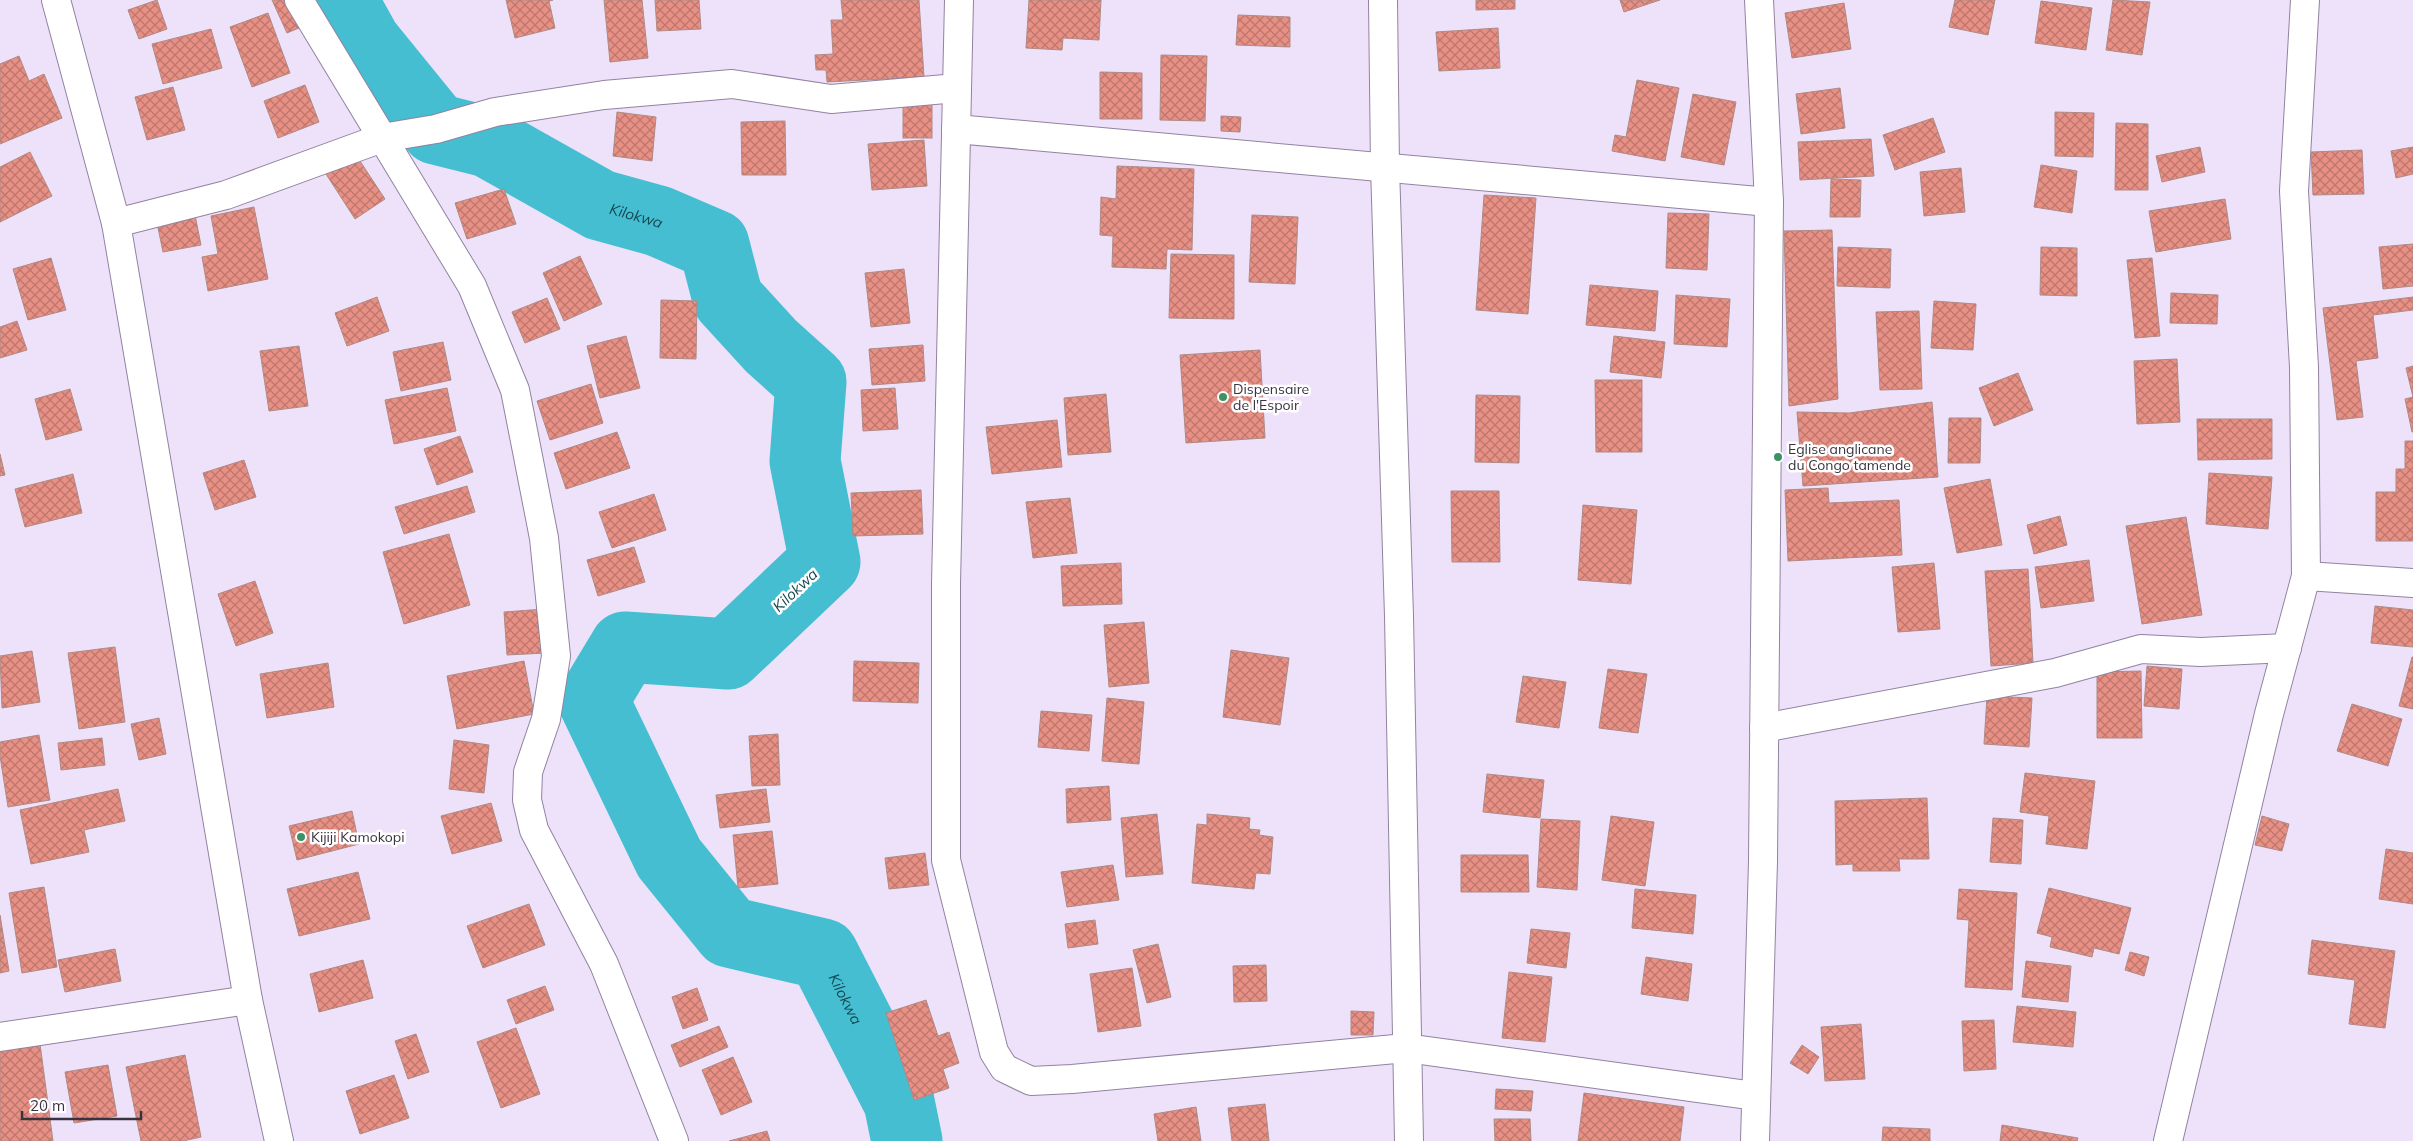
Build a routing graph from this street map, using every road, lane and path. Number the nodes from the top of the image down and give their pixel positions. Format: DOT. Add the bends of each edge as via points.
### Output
graph roads {
  1 [pos="56,0"];
  2 [pos="299,0"];
  3 [pos="959,0"];
  4 [pos="1383,0"];
  5 [pos="1759,0"];
  6 [pos="2305,0"];
  7 [pos="957,88"];
  8 [pos="956,129"];
  9 [pos="382,138"];
  10 [pos="1385,167"];
  11 [pos="1769,202"];
  12 [pos="116,222"];
  13 [pos="2306,576"];
  14 [pos="2413,582"];
  15 [pos="2287,648"];
  16 [pos="1764,728"];
  17 [pos="248,1000"];
  18 [pos="0,1037"];
  19 [pos="1406,1048"];
  20 [pos="1755,1096"];
  21 [pos="279,1141"];
  22 [pos="674,1141"];
  23 [pos="1409,1141"];
  24 [pos="1755,1141"];
  25 [pos="2168,1141"];
  1 -- 12 [label="street"];
  2 -- 9 [label="street"];
  3 -- 7 [label="street"];
  4 -- 10 [label="street"];
  5 -- 11 [label="street"];
  6 -- 13 [label="street" via="2294,191 2304,367"];
  7 -- 8 [label="street"];
  7 -- 9 [label="street" via="831,99 732,84 604,95 496,112 436,129"];
  8 -- 10 [label="street"];
  8 -- 19 [label="street" via="946,574 946,860 994,1052 1004,1068 1031,1081 1123,1076"];
  9 -- 12 [label="street" via="226,195"];
  9 -- 22 [label="street" via="472,286 515,390 544,538 556,656 546,719 528,772 527,800 534,830 604,964"];
  10 -- 11 [label="street"];
  10 -- 19 [label="street" via="1399,616"];
  11 -- 16 [label="street"];
  12 -- 17 [label="street"];
  13 -- 14 [label="street"];
  13 -- 15 [label="street"];
  15 -- 16 [label="street" via="2201,652 2141,649 2055,674"];
  15 -- 25 [label="street"];
  16 -- 20 [label="street"];
  17 -- 18 [label="street"];
  17 -- 21 [label="street"];
  19 -- 20 [label="street"];
  19 -- 23 [label="street"];
  20 -- 24 [label="street"];
}
